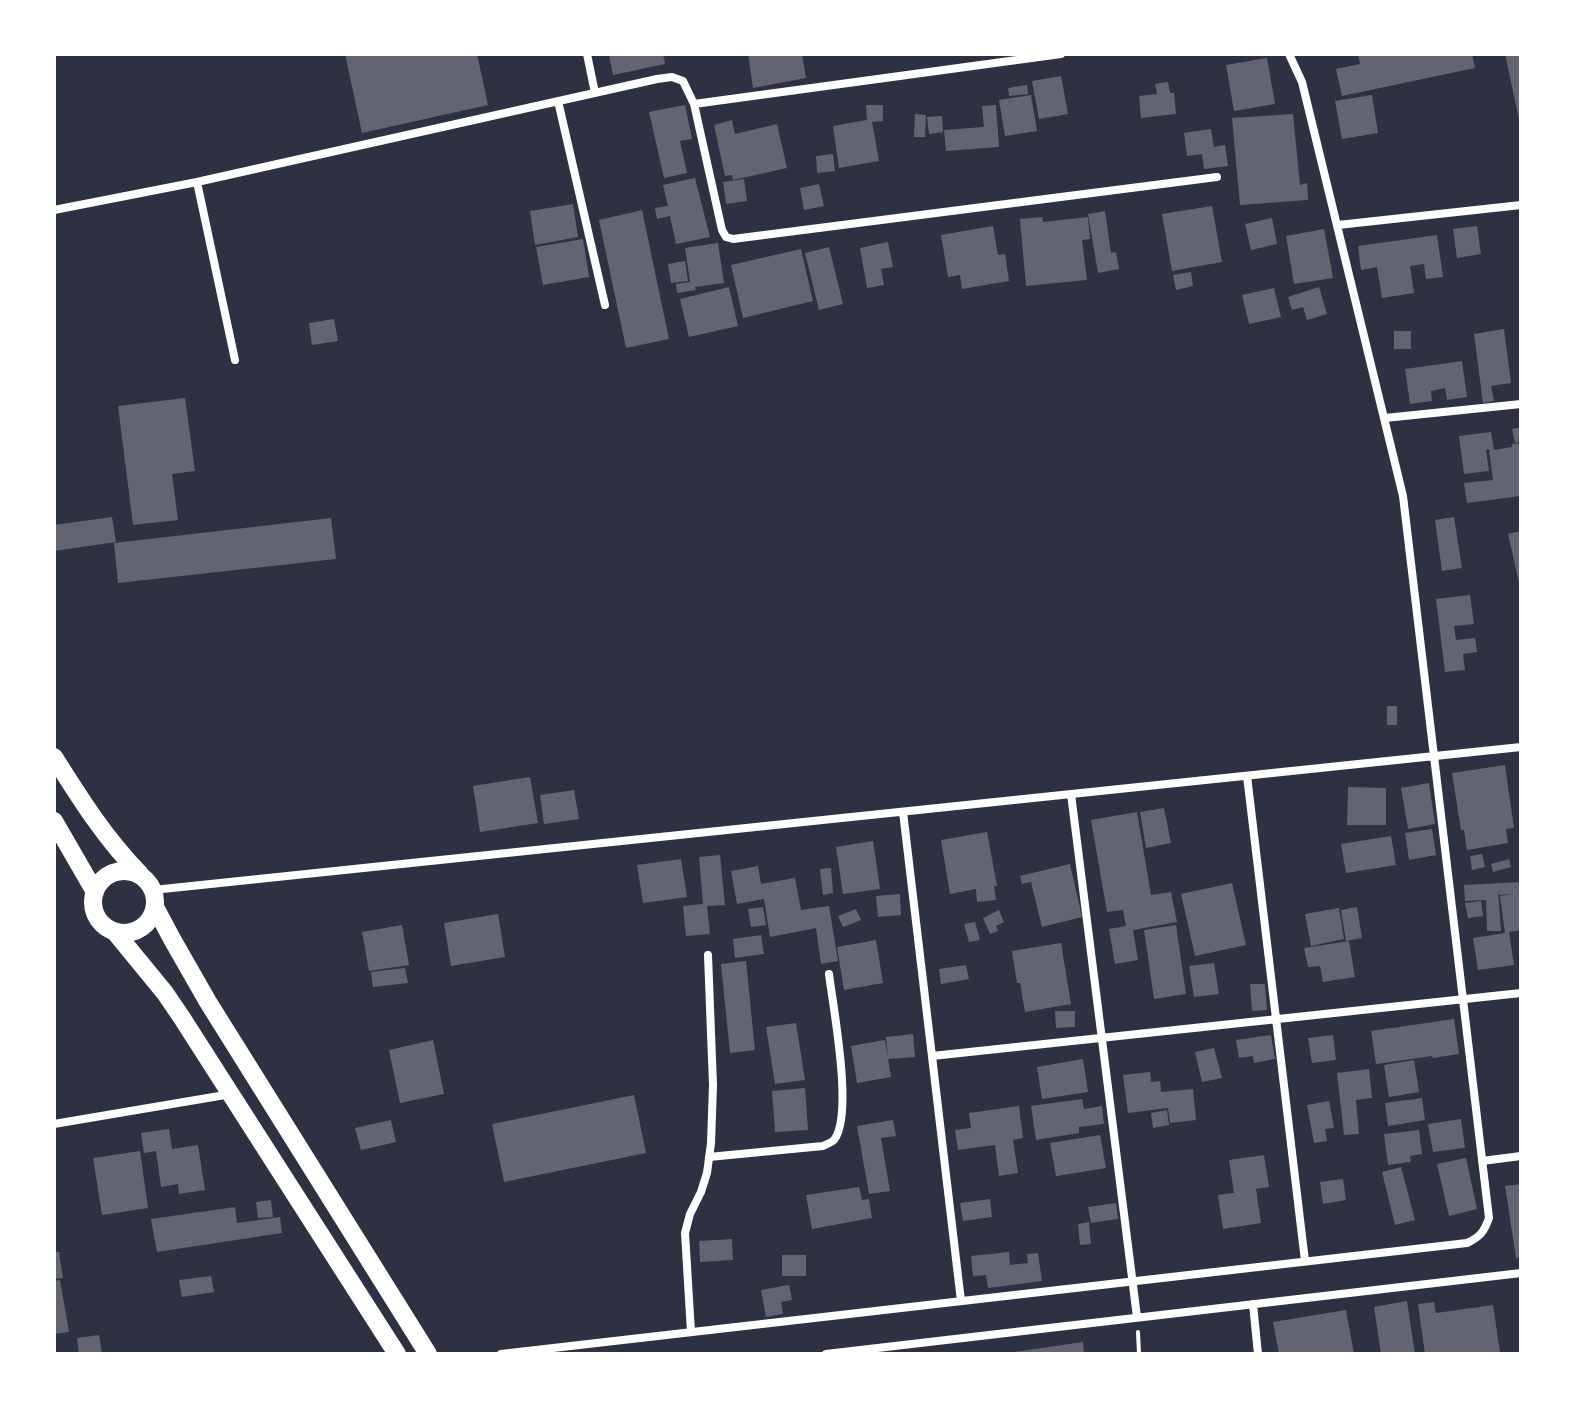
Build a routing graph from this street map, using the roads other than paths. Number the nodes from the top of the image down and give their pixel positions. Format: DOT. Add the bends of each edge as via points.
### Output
graph roads {
  1 [pos="587,54"];
  2 [pos="1061,54"];
  3 [pos="1289,54"];
  4 [pos="595,93"];
  5 [pos="558,101"];
  6 [pos="694,104"];
  7 [pos="1217,177"];
  8 [pos="197,182"];
  9 [pos="1521,205"];
  10 [pos="54,210"];
  11 [pos="1338,225"];
  12 [pos="605,305"];
  13 [pos="235,360"];
  14 [pos="1521,404"];
  15 [pos="1385,418"];
  16 [pos="1521,747"];
  17 [pos="1434,756"];
  18 [pos="54,757"];
  19 [pos="1247,776"];
  20 [pos="1071,794"];
  21 [pos="903,812"];
  22 [pos="54,821"];
  23 [pos="150,891"];
  24 [pos="95,892"];
  25 [pos="115,932"];
  26 [pos="708,955"];
  27 [pos="829,974"];
  28 [pos="1521,993"];
  29 [pos="1463,999"];
  30 [pos="1275,1019"];
  31 [pos="1101,1038"];
  32 [pos="932,1056"];
  33 [pos="231,1094"];
  34 [pos="54,1124"];
  35 [pos="1521,1156"];
  36 [pos="709,1157"];
  37 [pos="1482,1161"];
  38 [pos="1305,1261"];
  39 [pos="1521,1273"];
  40 [pos="1133,1281"];
  41 [pos="961,1301"];
  42 [pos="1253,1304"];
  43 [pos="1137,1317"];
  44 [pos="691,1332"];
  45 [pos="397,1354"];
  46 [pos="428,1354"];
  47 [pos="501,1354"];
  48 [pos="826,1354"];
  49 [pos="1258,1354"];
  1 -- 4 [label="street"];
  2 -- 6 [label="street"];
  3 -- 11 [label="street" via="1302,82"];
  4 -- 5 [label="street"];
  4 -- 6 [label="street" via="672,77 683,81"];
  5 -- 8 [label="street"];
  5 -- 12 [label="street"];
  6 -- 7 [label="street" via="722,230 733,239"];
  8 -- 10 [label="street"];
  8 -- 13 [label="street"];
  9 -- 11 [label="street"];
  11 -- 15 [label="street"];
  14 -- 15 [label="street"];
  15 -- 17 [label="street" via="1403,496"];
  16 -- 17 [label="street"];
  17 -- 19 [label="street"];
  17 -- 29 [label="street"];
  18 -- 23 [label="highway" via="90,815"];
  19 -- 20 [label="street"];
  19 -- 30 [label="street"];
  20 -- 21 [label="street"];
  20 -- 31 [label="street"];
  21 -- 23 [label="street"];
  21 -- 32 [label="street"];
  22 -- 24 [label="highway"];
  23 -- 24 [label="highway" via="134,872 124,871 106,876"];
  23 -- 25 [label="highway" via="152,917 136,931"];
  23 -- 46 [label="highway" via="208,1002"];
  24 -- 25 [label="highway" via="99,921"];
  25 -- 33 [label="highway" via="165,993"];
  26 -- 36 [label="street" via="713,1085"];
  27 -- 36 [label="street" via="843,1091 840,1128 833,1142"];
  28 -- 29 [label="street"];
  29 -- 30 [label="street"];
  29 -- 37 [label="street"];
  30 -- 31 [label="street"];
  30 -- 38 [label="street"];
  31 -- 32 [label="street"];
  31 -- 40 [label="street"];
  32 -- 41 [label="street"];
  33 -- 34 [label="street"];
  33 -- 45 [label="highway"];
  35 -- 37 [label="street"];
  36 -- 44 [label="street" via="685,1233"];
  37 -- 38 [label="street" via="1489,1218 1480,1237 1467,1243"];
  38 -- 40 [label="street"];
  39 -- 42 [label="street"];
  40 -- 41 [label="street"];
  40 -- 43 [label="street"];
  41 -- 44 [label="street"];
  42 -- 43 [label="street"];
  42 -- 49 [label="street"];
  43 -- 48 [label="street"];
  44 -- 47 [label="street"];
}
